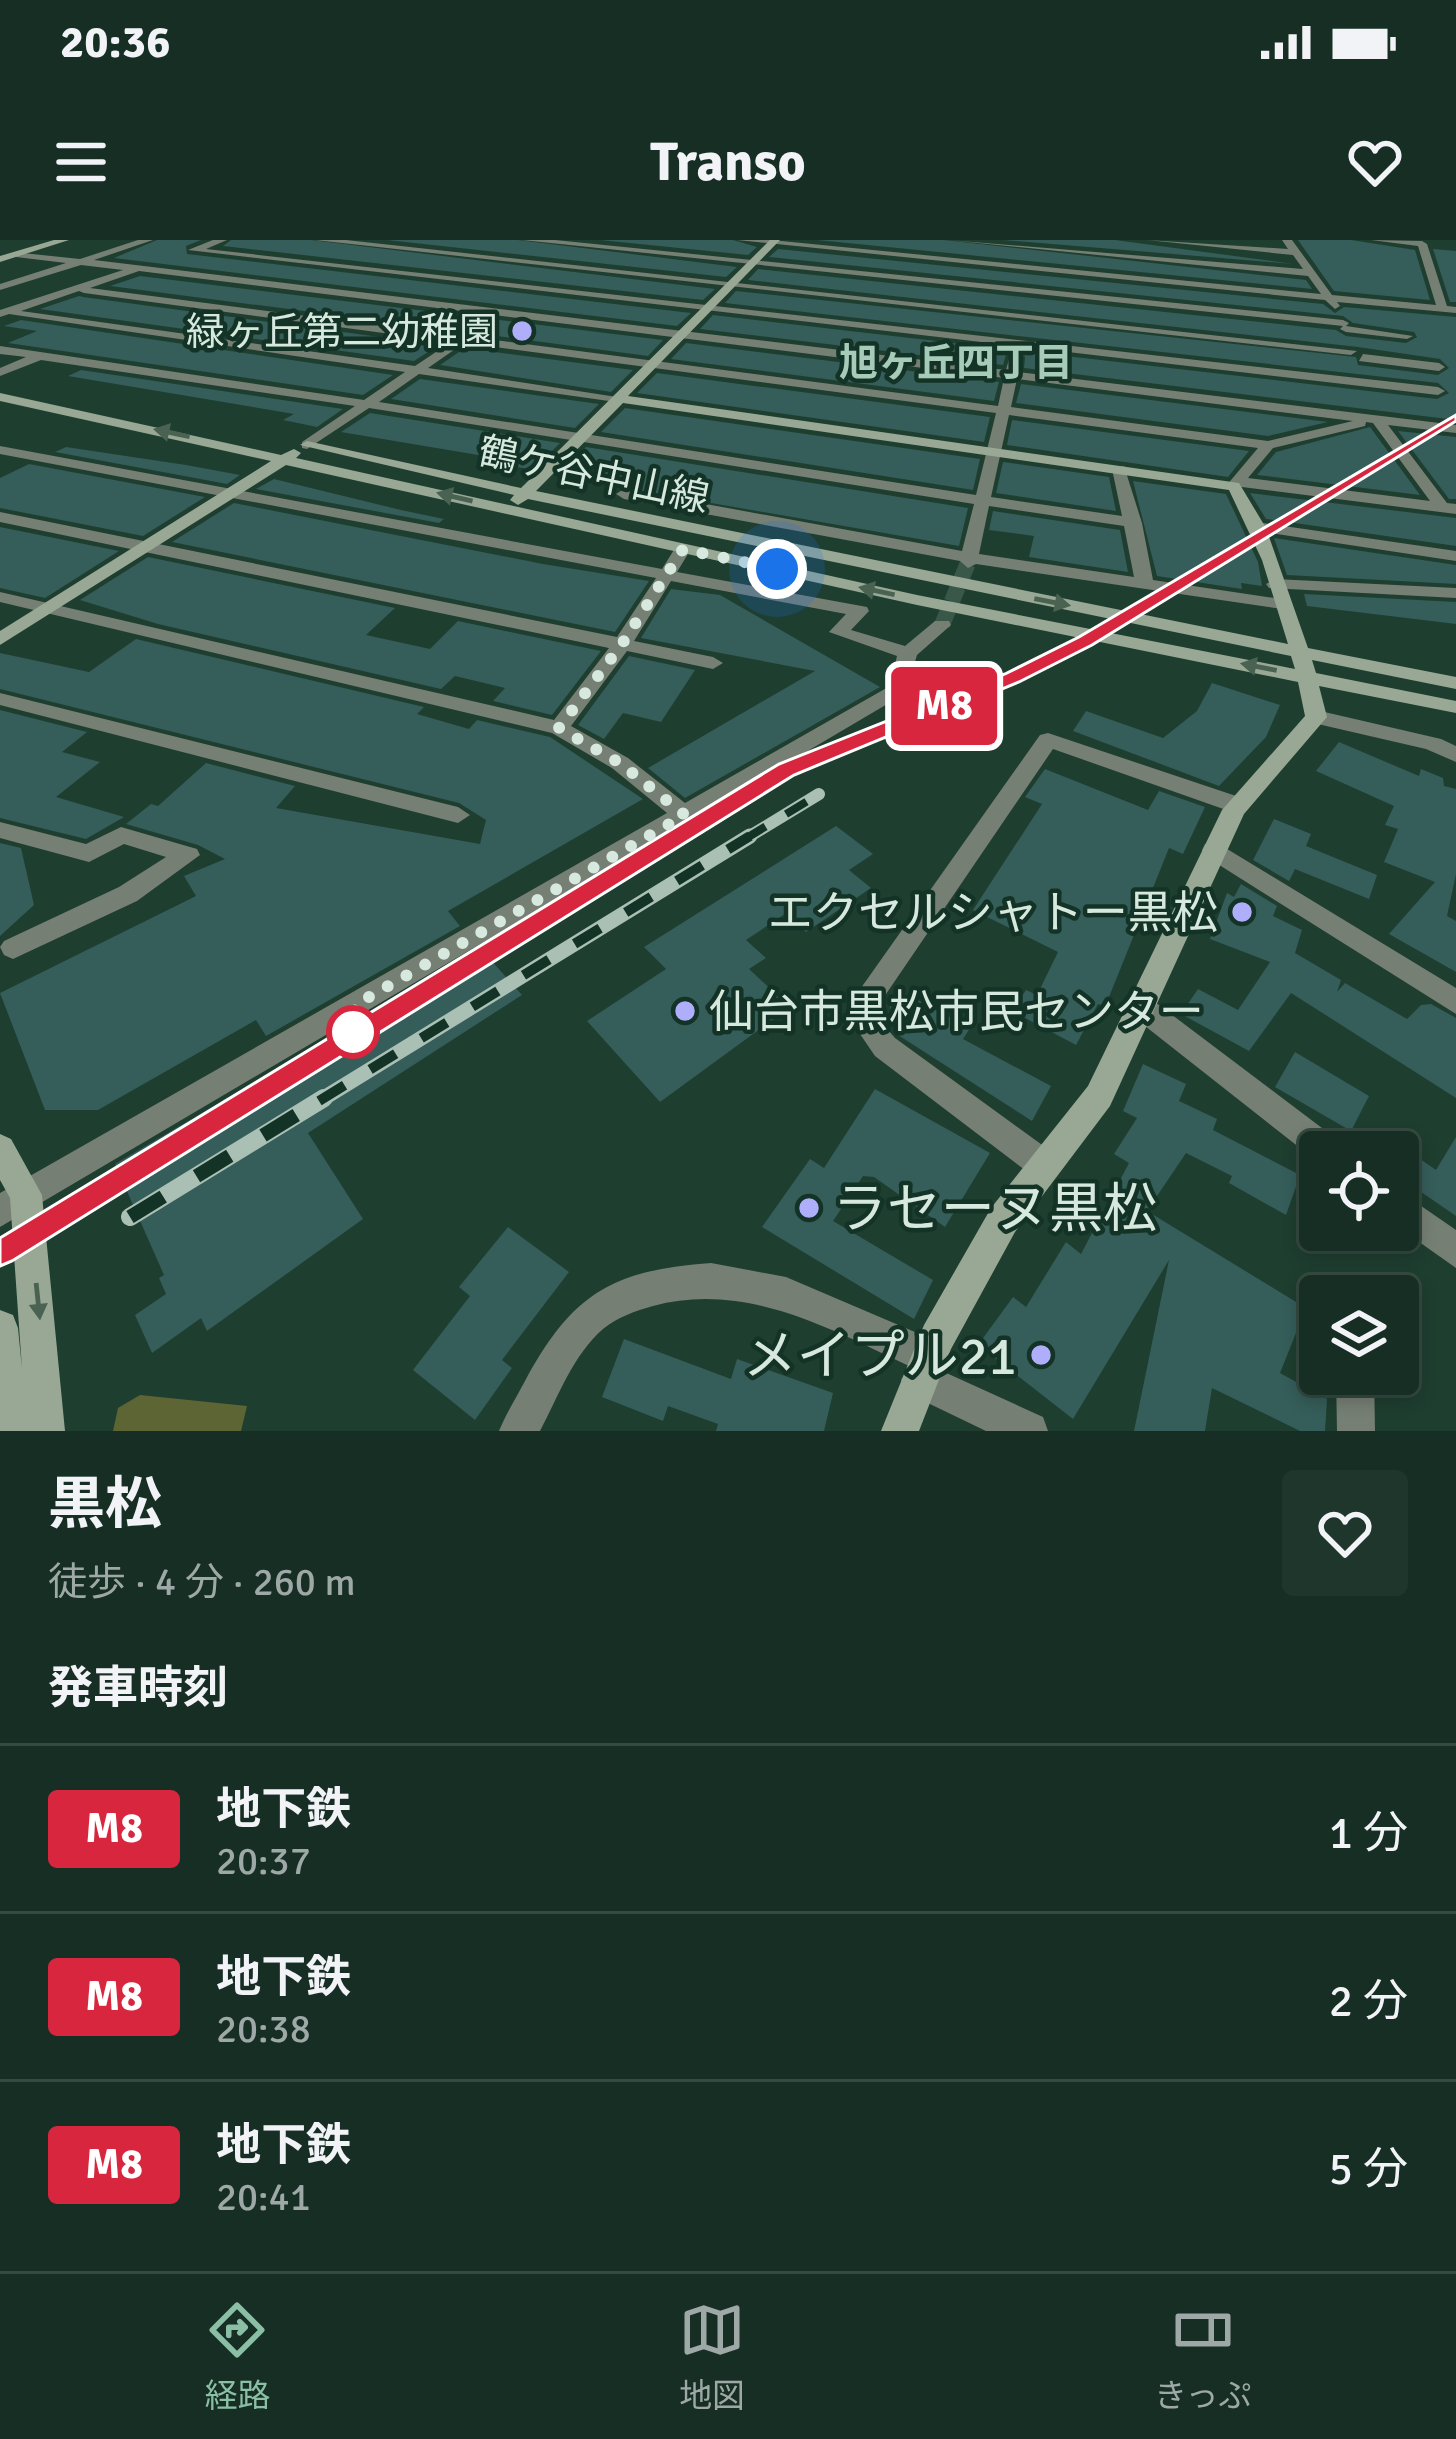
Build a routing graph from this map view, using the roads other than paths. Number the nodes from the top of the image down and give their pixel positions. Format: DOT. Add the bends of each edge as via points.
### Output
graph roads {
  1 [pos="64,240"];
  2 [pos="148,240"];
  3 [pos="222,240"];
  4 [pos="320,240"];
  5 [pos="411,240"];
  6 [pos="527,240"];
  7 [pos="742,240"];
  8 [pos="953,240"];
  9 [pos="1153,240"];
  10 [pos="1287,240"];
  11 [pos="1376,240"];
  12 [pos="774,242"];
  13 [pos="599,243"];
  14 [pos="1043,244"];
  15 [pos="396,248"];
  16 [pos="193,250"];
  17 [pos="1295,253"];
  18 [pos="16,254"];
  19 [pos="0,259"];
  20 [pos="78,262"];
  21 [pos="754,263"];
  22 [pos="568,266"];
  23 [pos="139,268"];
  24 [pos="358,268"];
  25 [pos="1036,269"];
  26 [pos="1313,273"];
  27 [pos="734,284"];
  28 [pos="0,287"];
  29 [pos="538,288"];
  30 [pos="76,289"];
  31 [pos="313,290"];
  32 [pos="1029,291"];
  33 [pos="1330,297"];
  34 [pos="710,308"];
  35 [pos="1442,308"];
  36 [pos="1456,310"];
  37 [pos="501,312"];
  38 [pos="3,313"];
  39 [pos="266,314"];
  40 [pos="1025,315"];
  41 [pos="248,323"];
  42 [pos="1344,326"];
  43 [pos="231,332"];
  44 [pos="685,334"];
  45 [pos="1407,336"];
  46 [pos="462,339"];
  47 [pos="214,341"];
  48 [pos="1019,343"];
  49 [pos="0,350"];
  50 [pos="194,351"];
  51 [pos="1357,354"];
  52 [pos="40,356"];
  53 [pos="174,362"];
  54 [pos="656,363"];
  55 [pos="1439,367"];
  56 [pos="418,369"];
  57 [pos="154,372"];
  58 [pos="2,374"];
  59 [pos="1012,374"];
  60 [pos="1373,383"];
  61 [pos="1438,391"];
  62 [pos="0,397"];
  63 [pos="623,399"];
  64 [pos="369,402"];
  65 [pos="109,403"];
  66 [pos="1003,409"];
  67 [pos="1377,419"];
  68 [pos="1456,429"];
  69 [pos="582,438"];
  70 [pos="1268,445"];
  71 [pos="307,446"];
  72 [pos="286,449"];
  73 [pos="0,450"];
  74 [pos="992,451"];
  75 [pos="1119,469"];
  76 [pos="1238,484"];
  77 [pos="232,491"];
  78 [pos="526,494"];
  79 [pos="624,494"];
  80 [pos="985,501"];
  81 [pos="1449,508"];
  82 [pos="507,509"];
  83 [pos="728,513"];
  84 [pos="0,517"];
  85 [pos="1134,523"];
  86 [pos="1256,527"];
  87 [pos="710,534"];
  88 [pos="148,546"];
  89 [pos="683,549"];
  90 [pos="1456,556"];
  91 [pos="969,561"];
  92 [pos="667,572"];
  93 [pos="1275,584"];
  94 [pos="1144,585"];
  95 [pos="1456,593"];
  96 [pos="0,597"];
  97 [pos="1282,604"];
  98 [pos="50,609"];
  99 [pos="942,625"];
  100 [pos="0,639"];
  101 [pos="622,644"];
  102 [pos="908,653"];
  103 [pos="713,662"];
  104 [pos="1303,663"];
  105 [pos="1456,683"];
  106 [pos="0,699"];
  107 [pos="1456,707"];
  108 [pos="1316,717"];
  109 [pos="559,728"];
  110 [pos="1456,755"];
  111 [pos="1237,805"];
  112 [pos="458,815"];
  113 [pos="685,815"];
  114 [pos="0,830"];
  115 [pos="1214,850"];
  116 [pos="13,948"];
  117 [pos="1456,1002"];
  118 [pos="1141,1006"];
  119 [pos="1302,1131"];
  120 [pos="0,1149"];
  121 [pos="1045,1166"];
  122 [pos="13,1203"];
  123 [pos="1419,1222"];
  124 [pos="1456,1251"];
  125 [pos="0,1328"];
  126 [pos="925,1369"];
  127 [pos="1355,1395"];
  128 [pos="9,1431"];
  129 [pos="46,1431"];
  130 [pos="518,1431"];
  131 [pos="900,1431"];
  132 [pos="1029,1431"];
  133 [pos="1356,1431"];
  1 -- 18 [label="street"];
  2 -- 20 [label="street"];
  3 -- 16 [label="street"];
  4 -- 15 [label="street"];
  5 -- 15 [label="street"];
  6 -- 13 [label="street"];
  7 -- 12 [label="street"];
  8 -- 14 [label="street"];
  9 -- 17 [label="street"];
  10 -- 17 [label="street"];
  11 -- 35 [label="street" via="1422,244"];
  12 -- 21 [label="street"];
  12 -- 25 [label="street"];
  13 -- 21 [label="street"];
  13 -- 22 [label="street"];
  14 -- 25 [label="street"];
  14 -- 26 [label="street"];
  15 -- 22 [label="street"];
  15 -- 24 [label="street"];
  16 -- 23 [label="street"];
  16 -- 24 [label="street"];
  17 -- 26 [label="street"];
  18 -- 19 [label="street"];
  18 -- 20 [label="street"];
  20 -- 23 [label="street"];
  20 -- 28 [label="street"];
  21 -- 27 [label="street"];
  21 -- 32 [label="street"];
  22 -- 27 [label="street"];
  22 -- 29 [label="street"];
  23 -- 30 [label="street"];
  23 -- 31 [label="street"];
  24 -- 29 [label="street"];
  24 -- 31 [label="street"];
  25 -- 32 [label="street"];
  25 -- 33 [label="street"];
  26 -- 33 [label="street"];
  27 -- 34 [label="street"];
  27 -- 40 [label="street"];
  29 -- 34 [label="street"];
  29 -- 37 [label="street"];
  30 -- 38 [label="street"];
  30 -- 39 [label="street"];
  31 -- 37 [label="street"];
  31 -- 39 [label="street"];
  32 -- 40 [label="street"];
  32 -- 42 [label="street"];
  33 -- 35 [label="street"];
  33 -- 42 [label="street"];
  34 -- 44 [label="street"];
  34 -- 48 [label="street"];
  35 -- 36 [label="street"];
  37 -- 44 [label="street"];
  37 -- 46 [label="street"];
  38 -- 47 [label="street"];
  39 -- 41 [label="street"];
  39 -- 46 [label="street"];
  40 -- 48 [label="street"];
  40 -- 51 [label="street"];
  42 -- 45 [label="street"];
  42 -- 51 [label="street"];
  43 -- 47 [label="street"];
  44 -- 54 [label="street"];
  44 -- 59 [label="street"];
  46 -- 54 [label="street"];
  46 -- 56 [label="street"];
  47 -- 50 [label="street"];
  47 -- 56 [label="street"];
  48 -- 59 [label="street"];
  48 -- 60 [label="street"];
  49 -- 52 [label="street"];
  51 -- 55 [label="street"];
  51 -- 60 [label="street"];
  52 -- 57 [label="street"];
  52 -- 58 [label="street"];
  53 -- 57 [label="street"];
  54 -- 63 [label="street"];
  54 -- 66 [label="street"];
  56 -- 63 [label="street"];
  56 -- 64 [label="street"];
  57 -- 64 [label="street"];
  58 -- 65 [label="street"];
  59 -- 66 [label="street"];
  59 -- 67 [label="street"];
  60 -- 61 [label="street"];
  60 -- 67 [label="street"];
  72 -- 62 [label="street, one-way"];
  63 -- 69 [label="street"];
  63 -- 74 [label="street"];
  64 -- 69 [label="street"];
  64 -- 71 [label="street"];
  66 -- 70 [label="street"];
  66 -- 74 [label="street"];
  67 -- 68 [label="street"];
  67 -- 70 [label="street"];
  67 -- 81 [label="street"];
  69 -- 78 [label="street"];
  69 -- 80 [label="street"];
  70 -- 76 [label="street"];
  71 -- 72 [label="street"];
  71 -- 78 [label="street, 鶴ケ谷中山線"];
  72 -- 77 [label="street"];
  82 -- 72 [label="street, one-way"];
  73 -- 77 [label="street"];
  74 -- 75 [label="street"];
  74 -- 80 [label="street"];
  75 -- 76 [label="street"];
  75 -- 85 [label="street"];
  76 -- 81 [label="street"];
  76 -- 86 [label="street"];
  77 -- 88 [label="street"];
  77 -- 92 [label="street"];
  78 -- 82 [label="street"];
  78 -- 87 [label="street, 鶴ケ谷中山線"];
  79 -- 83 [label="street"];
  80 -- 85 [label="street"];
  80 -- 91 [label="street"];
  82 -- 89 [label="street"];
  83 -- 87 [label="street"];
  83 -- 91 [label="street"];
  84 -- 88 [label="street"];
  85 -- 94 [label="street"];
  86 -- 90 [label="street"];
  86 -- 93 [label="street"];
  87 -- 104 [label="street, 鶴ケ谷中山線, one-way"];
  88 -- 98 [label="street"];
  88 -- 101 [label="street"];
  89 -- 92 [label="street"];
  104 -- 89 [label="street, one-way"];
  91 -- 94 [label="street"];
  92 -- 101 [label="street"];
  92 -- 102 [label="street" via="860,611 838,632"];
  93 -- 95 [label="street"];
  93 -- 97 [label="street"];
  94 -- 97 [label="street"];
  96 -- 98 [label="street"];
  97 -- 104 [label="street"];
  98 -- 100 [label="street"];
  98 -- 109 [label="street"];
  99 -- 102 [label="street"];
  101 -- 103 [label="street"];
  101 -- 109 [label="street"];
  102 -- 113 [label="street" via="899,689"];
  104 -- 105 [label="street, 鶴ケ谷中山線"];
  104 -- 107 [label="street"];
  104 -- 108 [label="street"];
  106 -- 112 [label="street"];
  108 -- 110 [label="street"];
  108 -- 111 [label="street"];
  109 -- 113 [label="street"];
  111 -- 115 [label="street"];
  111 -- 121 [label="street" via="1048,740 870,995 874,1034 885,1047"];
  113 -- 122 [label="street"];
  114 -- 116 [label="street" via="89,853 121,836 188,855 128,894"];
  115 -- 117 [label="street"];
  115 -- 118 [label="street"];
  118 -- 119 [label="street"];
  118 -- 121 [label="street" via="1099,1096"];
  120 -- 122 [label="street"];
  121 -- 126 [label="street" via="1003,1220"];
  122 -- 129 [label="street, one-way"];
  123 -- 124 [label="street"];
  125 -- 128 [label="street"];
  126 -- 130 [label="street" via="800,1298 694,1277 619,1299 588,1318"];
  126 -- 131 [label="street"];
  126 -- 132 [label="street"];
  127 -- 133 [label="street"];
}
